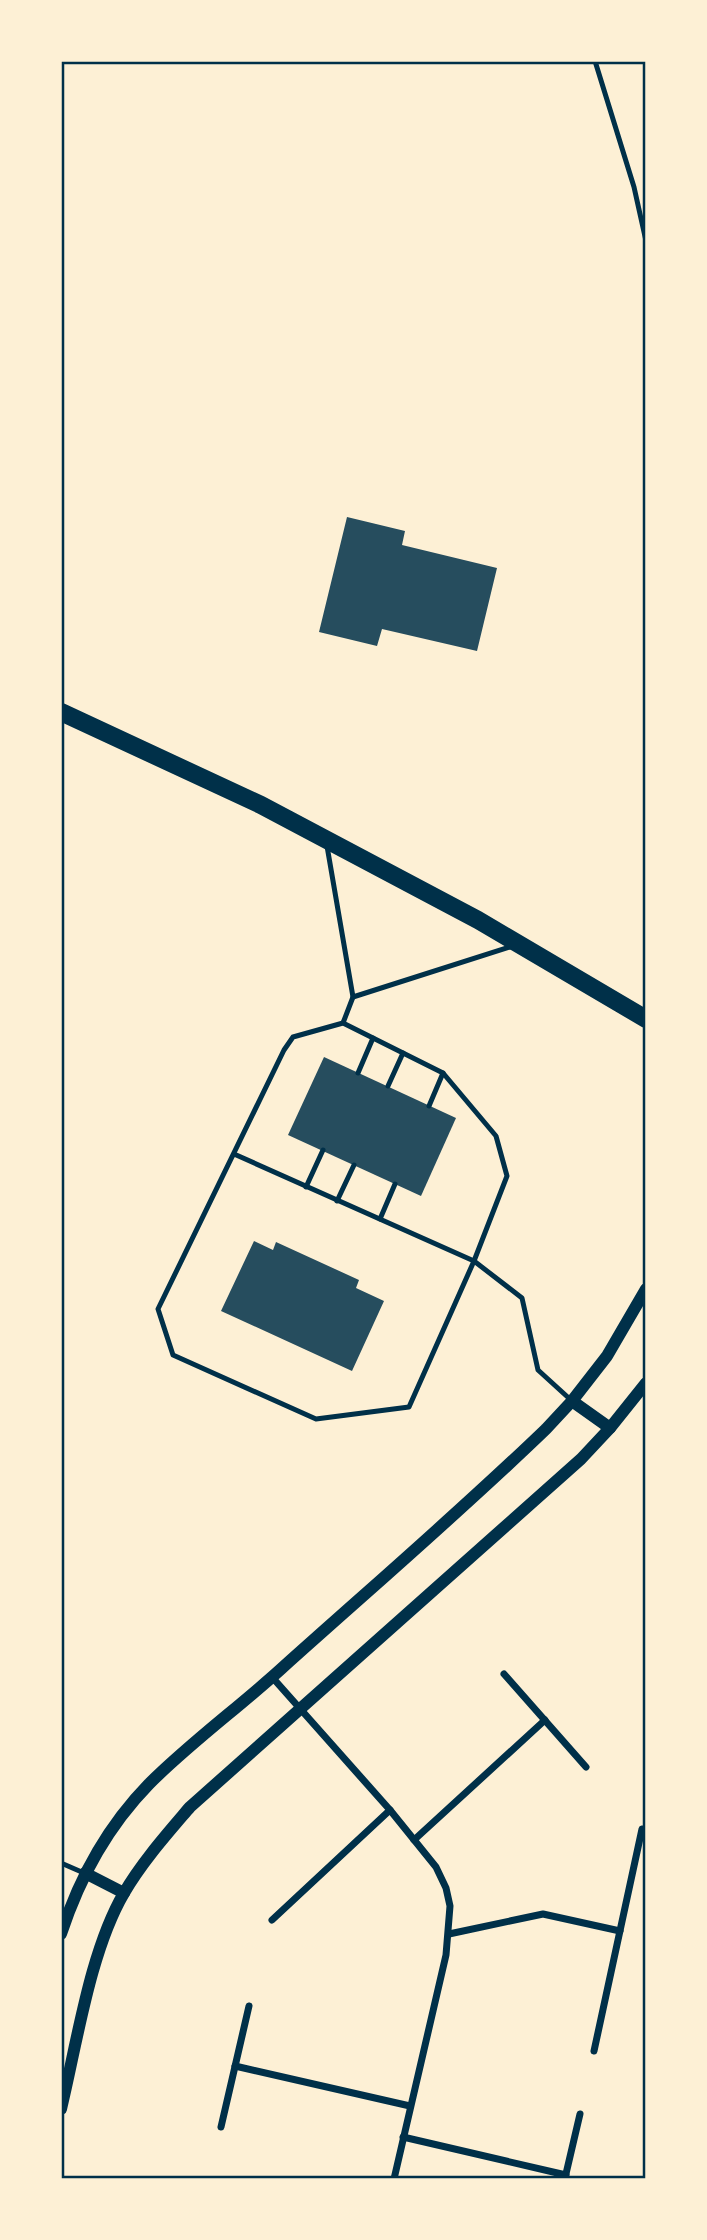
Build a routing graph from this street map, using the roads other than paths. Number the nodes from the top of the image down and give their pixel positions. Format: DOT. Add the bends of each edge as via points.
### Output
graph roads {
  1 [pos="595,61"];
  2 [pos="644,222"];
  3 [pos="646,241"];
  4 [pos="61,712"];
  5 [pos="326,839"];
  6 [pos="518,944"];
  7 [pos="353,997"];
  8 [pos="646,1019"];
  9 [pos="342,1023"];
  10 [pos="373,1038"];
  11 [pos="403,1053"];
  12 [pos="358,1073"];
  13 [pos="443,1073"];
  14 [pos="388,1086"];
  15 [pos="429,1106"];
  16 [pos="323,1150"];
  17 [pos="234,1154"];
  18 [pos="354,1165"];
  19 [pos="395,1184"];
  20 [pos="306,1186"];
  21 [pos="337,1201"];
  22 [pos="380,1219"];
  23 [pos="474,1261"];
  24 [pos="646,1289"];
  25 [pos="646,1383"];
  26 [pos="572,1401"];
  27 [pos="610,1428"];
  28 [pos="504,1674"];
  29 [pos="272,1677"];
  30 [pos="298,1709"];
  31 [pos="545,1720"];
  32 [pos="586,1767"];
  33 [pos="390,1810"];
  34 [pos="642,1829"];
  35 [pos="414,1840"];
  36 [pos="61,1863"];
  37 [pos="85,1873"];
  38 [pos="124,1893"];
  39 [pos="272,1920"];
  40 [pos="620,1931"];
  41 [pos="61,1934"];
  42 [pos="449,1934"];
  43 [pos="249,2006"];
  44 [pos="594,2051"];
  45 [pos="235,2066"];
  46 [pos="411,2106"];
  47 [pos="61,2109"];
  48 [pos="580,2114"];
  49 [pos="221,2127"];
  50 [pos="403,2137"];
  51 [pos="566,2177"];
  52 [pos="394,2179"];
  1 -- 2 [label="lane"];
  2 -- 3 [label="lane"];
  4 -- 5 [label="main road"];
  5 -- 6 [label="main road"];
  5 -- 7 [label="lane"];
  6 -- 7 [label="lane"];
  6 -- 8 [label="main road"];
  7 -- 9 [label="lane"];
  9 -- 10 [label="lane"];
  9 -- 17 [label="lane" via="293,1037"];
  10 -- 11 [label="lane"];
  10 -- 12 [label="lane"];
  11 -- 13 [label="lane"];
  11 -- 14 [label="lane"];
  13 -- 15 [label="lane"];
  13 -- 23 [label="lane" via="496,1136 507,1175"];
  16 -- 20 [label="lane"];
  17 -- 20 [label="lane"];
  17 -- 23 [label="lane" via="158,1309 173,1355 316,1419 409,1407"];
  18 -- 21 [label="lane"];
  19 -- 22 [label="lane"];
  20 -- 21 [label="lane"];
  21 -- 22 [label="lane"];
  22 -- 23 [label="lane"];
  23 -- 26 [label="lane" via="522,1298 538,1370"];
  24 -- 26 [label="street" via="607,1356"];
  25 -- 27 [label="street"];
  26 -- 27 [label="street"];
  26 -- 29 [label="street" via="523,1451"];
  27 -- 30 [label="street"];
  28 -- 31 [label="street"];
  29 -- 30 [label="street"];
  29 -- 37 [label="street" via="148,1786"];
  30 -- 33 [label="street"];
  30 -- 38 [label="street" via="190,1807"];
  31 -- 32 [label="street"];
  31 -- 35 [label="street"];
  33 -- 35 [label="street"];
  33 -- 39 [label="street"];
  34 -- 40 [label="street"];
  35 -- 42 [label="street" via="446,1888"];
  36 -- 37 [label="lane"];
  37 -- 38 [label="street"];
  37 -- 41 [label="street"];
  38 -- 47 [label="street" via="103,1939"];
  40 -- 42 [label="street" via="543,1914"];
  40 -- 44 [label="street"];
  42 -- 46 [label="street"];
  43 -- 45 [label="street"];
  45 -- 46 [label="street"];
  45 -- 49 [label="street"];
  46 -- 50 [label="street"];
  48 -- 51 [label="street"];
  50 -- 51 [label="street"];
  50 -- 52 [label="street"];
}
